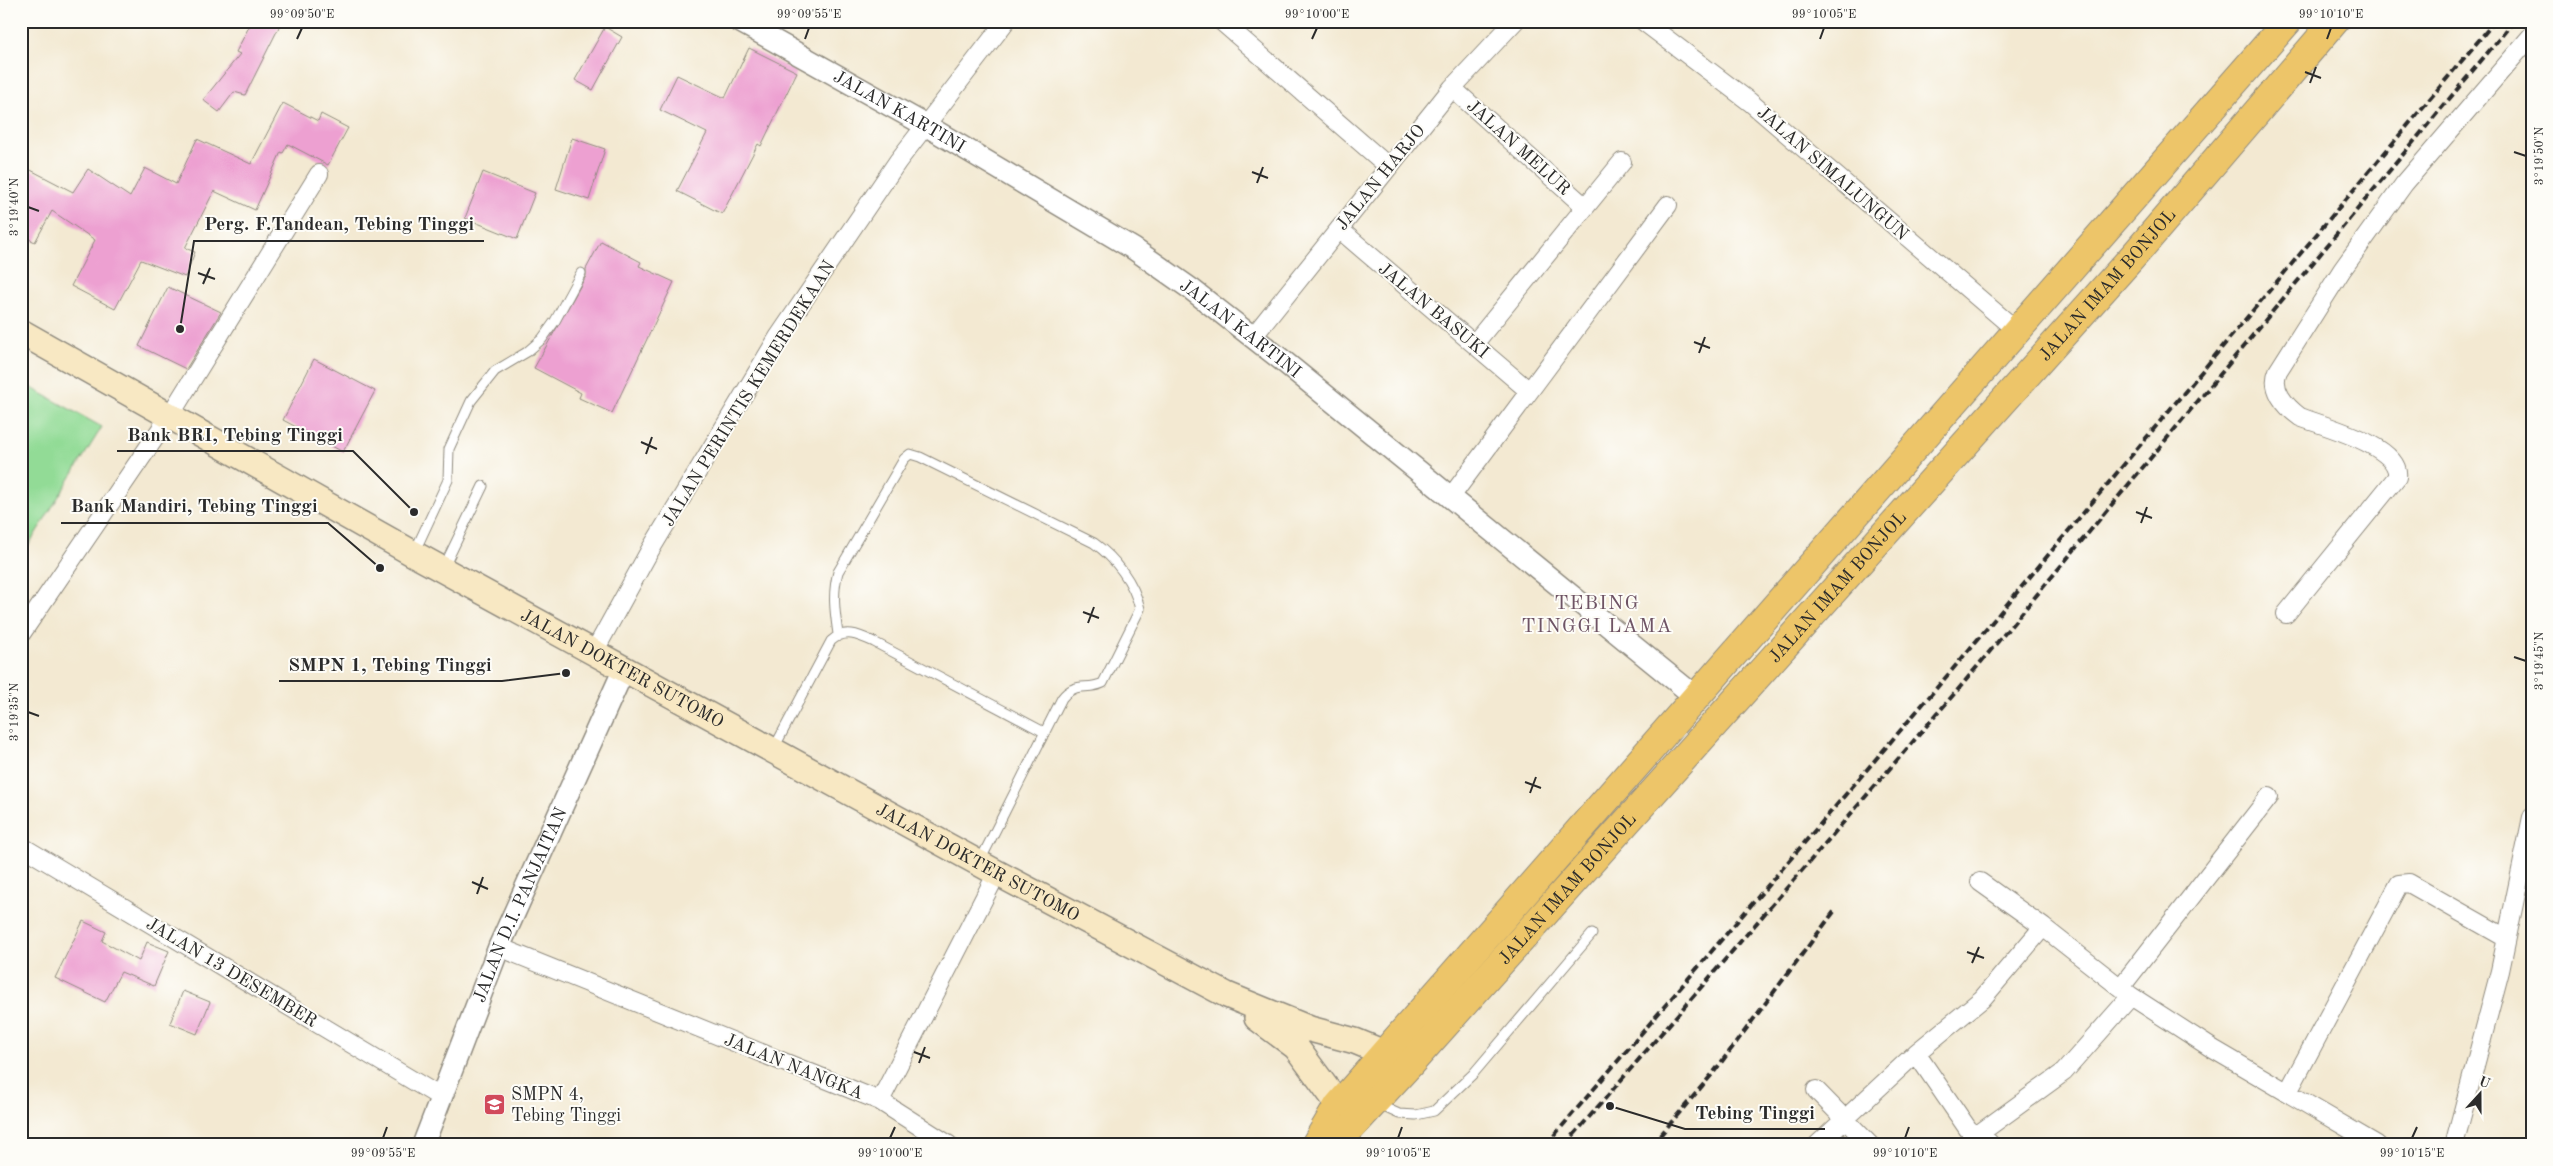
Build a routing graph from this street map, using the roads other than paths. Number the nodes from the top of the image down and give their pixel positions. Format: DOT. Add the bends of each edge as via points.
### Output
graph roads {
  1 [pos="739,21"];
  2 [pos="1006,21"];
  3 [pos="1221,21"];
  4 [pos="1515,21"];
  5 [pos="1643,21"];
  6 [pos="2288,21"];
  7 [pos="2335,21"];
  8 [pos="2532,35"];
  9 [pos="1452,88"];
  10 [pos="927,126"];
  11 [pos="1622,162"];
  12 [pos="1389,167"];
  13 [pos="319,174"];
  14 [pos="1668,205"];
  15 [pos="1585,207"];
  16 [pos="1339,229"];
  17 [pos="581,273"];
  18 [pos="2017,331"];
  19 [pos="21,332"];
  20 [pos="1252,338"];
  21 [pos="1474,344"];
  22 [pos="1529,392"];
  23 [pos="168,417"];
  24 [pos="483,486"];
  25 [pos="1450,498"];
  26 [pos="414,554"];
  27 [pos="443,569"];
  28 [pos="2286,614"];
  29 [pos="21,634"];
  30 [pos="838,634"];
  31 [pos="594,652"];
  32 [pos="624,669"];
  33 [pos="1697,698"];
  34 [pos="1720,718"];
  35 [pos="1044,732"];
  36 [pos="773,750"];
  37 [pos="2269,797"];
  38 [pos="2532,817"];
  39 [pos="21,846"];
  40 [pos="988,868"];
  41 [pos="1980,882"];
  42 [pos="2043,927"];
  43 [pos="1592,934"];
  44 [pos="2506,938"];
  45 [pos="499,948"];
  46 [pos="2126,991"];
  47 [pos="1227,996"];
  48 [pos="1386,1052"];
  49 [pos="1916,1053"];
  50 [pos="1410,1065"];
  51 [pos="1816,1090"];
  52 [pos="2288,1092"];
  53 [pos="442,1098"];
  54 [pos="880,1101"];
  55 [pos="1374,1103"];
  56 [pos="1346,1115"];
  57 [pos="1845,1120"];
  58 [pos="1985,1139"];
  59 [pos="423,1145"];
  60 [pos="949,1145"];
  61 [pos="1315,1145"];
  62 [pos="1331,1145"];
  63 [pos="1817,1145"];
  64 [pos="1870,1145"];
  65 [pos="2377,1145"];
  66 [pos="2454,1145"];
  1 -- 10 [label="street, JALAN KARTINI"];
  2 -- 10 [label="street, JALAN PERINTIS KEMERDEKAAN"];
  3 -- 12 [label="street"];
  4 -- 9 [label="street, JALAN HARJO"];
  5 -- 18 [label="street, JALAN SIMALUNGUN" via="1750,102"];
  6 -- 18 [label="highway, JALAN IMAM BONJOL"];
  7 -- 34 [label="highway, JALAN IMAM BONJOL" via="2136,253"];
  8 -- 28 [label="street" via="2404,184 2342,270 2276,375 2276,389 2291,410 2300,417 2379,448 2398,470 2397,477"];
  9 -- 12 [label="street, JALAN HARJO"];
  9 -- 15 [label="street, JALAN MELUR"];
  10 -- 20 [label="street, JALAN KARTINI" via="1134,249"];
  10 -- 31 [label="street, JALAN PERINTIS KEMERDEKAAN" via="898,162 780,336 649,552"];
  11 -- 15 [label="street"];
  12 -- 16 [label="street, JALAN HARJO"];
  13 -- 23 [label="street"];
  14 -- 22 [label="street"];
  15 -- 21 [label="street"];
  16 -- 20 [label="street, JALAN HARJO"];
  16 -- 21 [label="street, JALAN BASUKI"];
  17 -- 26 [label="lane" via="542,339 495,371 471,401 449,449 448,480"];
  18 -- 33 [label="highway, JALAN IMAM BONJOL"];
  19 -- 23 [label="main road, JALAN DOKTER SUTOMO"];
  20 -- 25 [label="street, JALAN KARTINI"];
  21 -- 22 [label="street, JALAN BASUKI"];
  22 -- 25 [label="street"];
  23 -- 26 [label="main road, JALAN DOKTER SUTOMO"];
  23 -- 29 [label="street"];
  24 -- 27 [label="lane"];
  25 -- 33 [label="street, JALAN KARTINI"];
  26 -- 27 [label="main road, JALAN DOKTER SUTOMO"];
  27 -- 31 [label="main road, JALAN DOKTER SUTOMO"];
  30 -- 35 [label="lane" via="855,634 874,642"];
  30 -- 35 [label="lane" via="834,586 838,572 904,459 910,454 920,457 1094,543 1118,563 1138,599 1140,608 1103,683 1096,687 1069,689"];
  30 -- 36 [label="lane" via="831,641"];
  31 -- 32 [label="main road, JALAN DOKTER SUTOMO"];
  32 -- 36 [label="main road, JALAN DOKTER SUTOMO"];
  32 -- 45 [label="street, JALAN D.I. PANJAITAN"];
  33 -- 34 [label="street"];
  33 -- 48 [label="highway, JALAN IMAM BONJOL"];
  34 -- 50 [label="highway, JALAN IMAM BONJOL"];
  35 -- 40 [label="lane"];
  36 -- 40 [label="main road, JALAN DOKTER SUTOMO"];
  37 -- 46 [label="street"];
  38 -- 44 [label="street"];
  39 -- 53 [label="street, JALAN 13 DESEMBER"];
  40 -- 47 [label="main road, JALAN DOKTER SUTOMO"];
  40 -- 54 [label="street, JALAN NANGKA"];
  41 -- 42 [label="street"];
  42 -- 46 [label="street"];
  42 -- 49 [label="street" via="1982,999"];
  43 -- 55 [label="lane" via="1473,1074 1434,1112 1416,1116 1399,1114"];
  44 -- 52 [label="street" via="2409,883 2399,884"];
  44 -- 66 [label="street" via="2480,1055"];
  45 -- 53 [label="street, JALAN D.I. PANJAITAN"];
  45 -- 54 [label="street, JALAN NANGKA"];
  46 -- 52 [label="street" via="2213,1049"];
  46 -- 58 [label="street" via="2064,1072"];
  47 -- 48 [label="main road, JALAN DOKTER SUTOMO" via="1310,1029"];
  47 -- 56 [label="main road, JALAN DOKTER SUTOMO" via="1296,1047"];
  48 -- 50 [label="main road, JALAN DOKTER SUTOMO"];
  48 -- 56 [label="highway, JALAN IMAM BONJOL"];
  49 -- 57 [label="street"];
  49 -- 58 [label="street" via="1968,1129"];
  50 -- 55 [label="highway, JALAN IMAM BONJOL"];
  51 -- 57 [label="street"];
  52 -- 65 [label="street"];
  53 -- 59 [label="street, JALAN D.I. PANJAITAN"];
  54 -- 60 [label="street"];
  55 -- 56 [label="highway, JALAN IMAM BONJOL"];
  56 -- 61 [label="highway, JALAN IMAM BONJOL"];
  56 -- 62 [label="highway, JALAN IMAM BONJOL"];
  57 -- 63 [label="street"];
  57 -- 64 [label="street"];
}
